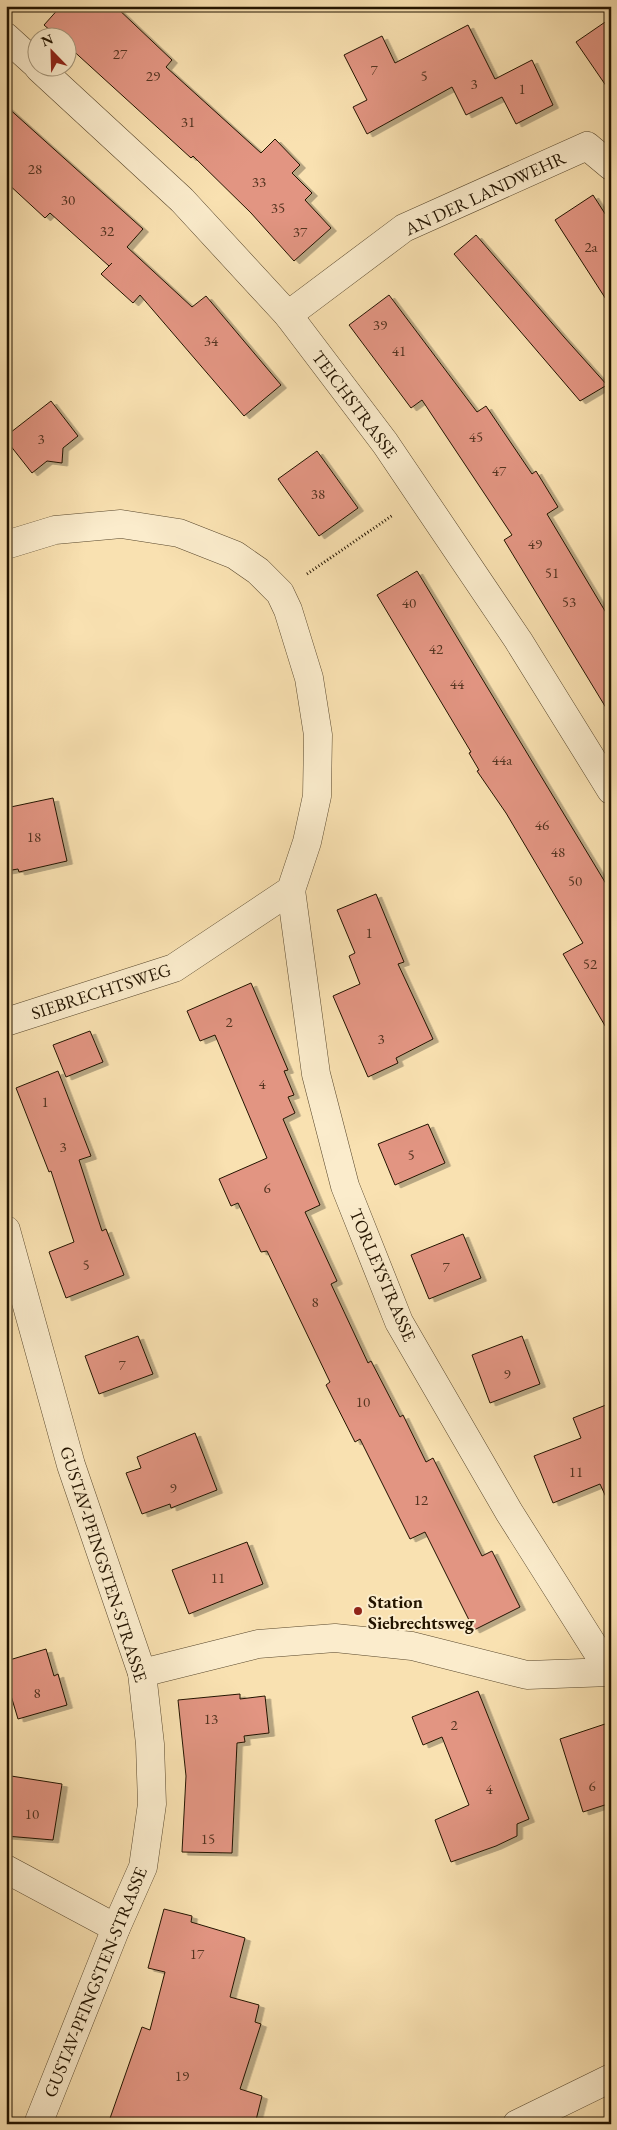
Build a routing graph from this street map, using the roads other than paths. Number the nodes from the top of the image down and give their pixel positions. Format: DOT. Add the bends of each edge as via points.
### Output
graph roads {
  1 [pos="6,37"];
  2 [pos="28,58"];
  3 [pos="50,78"];
  4 [pos="611,166"];
  5 [pos="288,315"];
  6 [pos="6,545"];
  7 [pos="611,790"];
  8 [pos="291,890"];
  9 [pos="6,1022"];
  10 [pos="6,1230"];
  11 [pos="610,1672"];
  12 [pos="142,1673"];
  13 [pos="6,1869"];
  14 [pos="116,1928"];
  15 [pos="611,2078"];
  16 [pos="38,2124"];
  17 [pos="517,2124"];
  1 -- 2 [label="street, TEICHSTRASSE"];
  3 -- 5 [label="street, TEICHSTRASSE" via="182,200"];
  4 -- 5 [label="street, AN DER LANDWEHR" via="588,146 404,228"];
  5 -- 7 [label="street, TEICHSTRASSE" via="385,443 518,640"];
  6 -- 8 [label="street" via="55,530 121,524 179,533 235,555 258,571 280,593 296,630 309,678 318,735 317,796 307,842"];
  8 -- 9 [label="street, SIEBRECHTSWEG" via="174,968"];
  8 -- 11 [label="street, TORLEYSTRASSE" via="316,1074 345,1186 399,1322 509,1512"];
  10 -- 12 [label="street, GUSTAV-PFINGSTEN-STRASSE" via="71,1465"];
  11 -- 12 [label="street" via="527,1675 412,1646 335,1638 258,1644"];
  12 -- 14 [label="street, GUSTAV-PFINGSTEN-STRASSE" via="150,1744 152,1804 143,1867"];
  13 -- 14 [label="street"];
  14 -- 16 [label="street, GUSTAV-PFINGSTEN-STRASSE"];
  15 -- 17 [label="street"];
}
